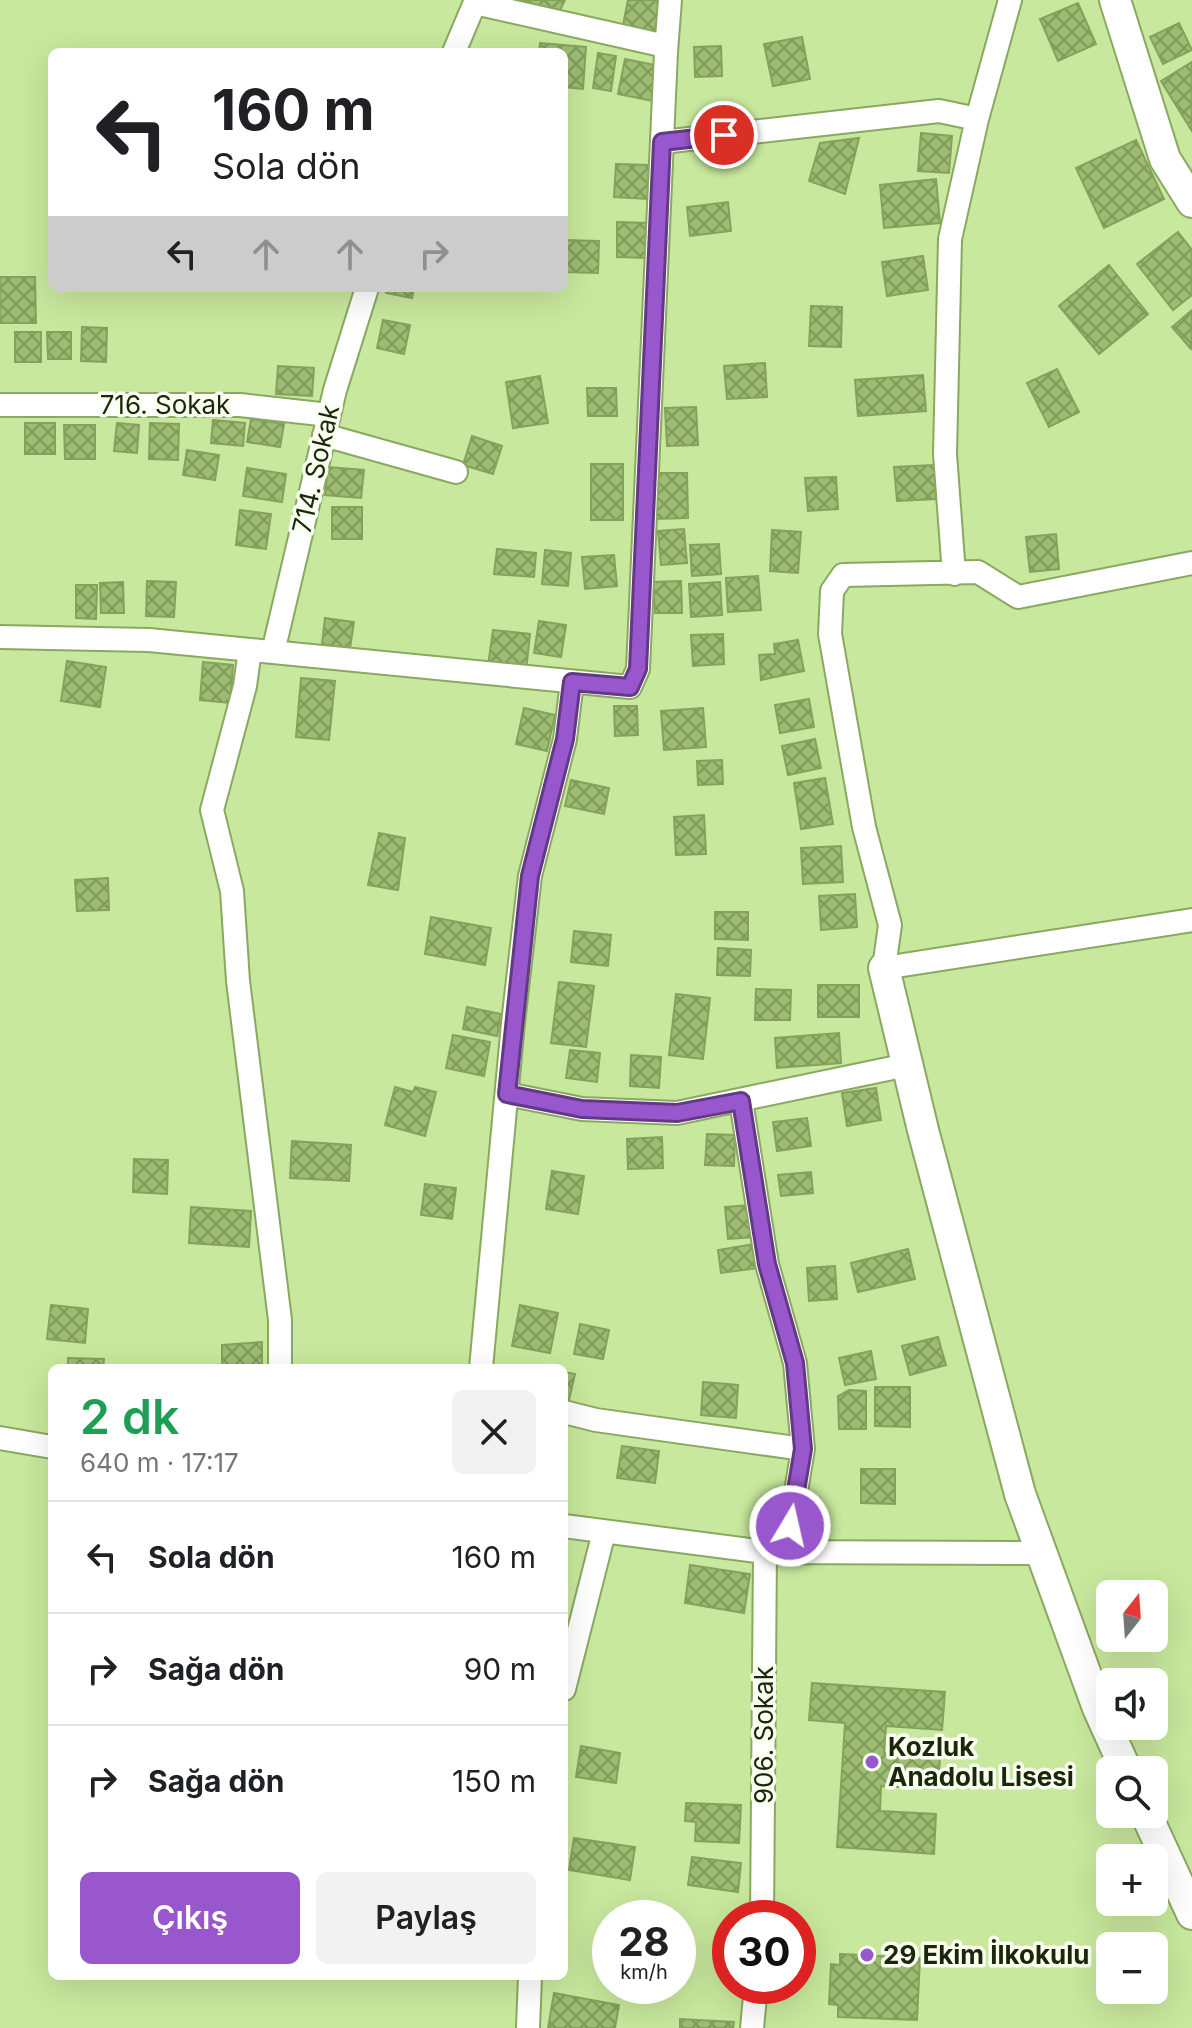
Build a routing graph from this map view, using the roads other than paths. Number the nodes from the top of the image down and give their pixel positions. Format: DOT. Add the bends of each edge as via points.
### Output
graph roads {
  1 [pos="670,0"];
  2 [pos="1010,0"];
  3 [pos="1115,0"];
  4 [pos="476,2"];
  5 [pos="456,48"];
  6 [pos="666,52"];
  7 [pos="977,119"];
  8 [pos="662,142"];
  9 [pos="1192,202"];
  10 [pos="366,292"];
  11 [pos="0,405"];
  12 [pos="326,425"];
  13 [pos="456,472"];
  14 [pos="1192,563"];
  15 [pos="954,574"];
  16 [pos="0,637"];
  17 [pos="250,650"];
  18 [pos="273,652"];
  19 [pos="572,682"];
  20 [pos="1192,920"];
  21 [pos="884,968"];
  22 [pos="907,1065"];
  23 [pos="507,1094"];
  24 [pos="741,1101"];
  25 [pos="280,1364"];
  26 [pos="481,1364"];
  27 [pos="568,1413"];
  28 [pos="0,1438"];
  29 [pos="48,1446"];
  30 [pos="803,1449"];
  31 [pos="568,1527"];
  32 [pos="604,1532"];
  33 [pos="776,1552"];
  34 [pos="1041,1553"];
  35 [pos="568,1673"];
  36 [pos="1120,1756"];
  37 [pos="1152,1828"];
  38 [pos="763,1900"];
  39 [pos="1192,1914"];
  40 [pos="530,1980"];
  41 [pos="754,2004"];
  42 [pos="528,2028"];
  43 [pos="752,2028"];
  1 -- 6 [label="street"];
  2 -- 7 [label="street"];
  3 -- 9 [label="street" via="1165,159"];
  4 -- 5 [label="street"];
  4 -- 6 [label="street" via="661,45"];
  6 -- 8 [label="street"];
  7 -- 8 [label="street" via="939,111"];
  7 -- 15 [label="street" via="950,239 945,454"];
  8 -- 19 [label="street" via="638,669 630,687"];
  10 -- 12 [label="street, 714. Sokak"];
  11 -- 12 [label="street, 716. Sokak" via="240,405"];
  12 -- 13 [label="street, 716. Sokak"];
  12 -- 18 [label="street, 714. Sokak"];
  14 -- 15 [label="street" via="1018,597 978,572"];
  15 -- 21 [label="street" via="843,575 832,591 830,634 843,709 864,827 890,925"];
  16 -- 17 [label="street" via="149,640"];
  17 -- 18 [label="street"];
  17 -- 25 [label="street" via="212,810 232,891 238,981 280,1320"];
  18 -- 19 [label="street"];
  19 -- 23 [label="street" via="565,739 530,876"];
  20 -- 21 [label="street"];
  21 -- 22 [label="street"];
  22 -- 24 [label="street"];
  22 -- 34 [label="street" via="1020,1494"];
  23 -- 24 [label="street" via="582,1109 677,1113"];
  23 -- 26 [label="street"];
  24 -- 30 [label="street, 906. Sokak" via="767,1264 795,1363"];
  27 -- 30 [label="street"];
  28 -- 29 [label="street"];
  30 -- 33 [label="street, 906. Sokak"];
  31 -- 32 [label="street"];
  32 -- 33 [label="street"];
  32 -- 35 [label="street"];
  33 -- 34 [label="street"];
  33 -- 38 [label="street, 906. Sokak"];
  34 -- 36 [label="street"];
  37 -- 39 [label="street"];
  40 -- 42 [label="street"];
  41 -- 43 [label="street"];
}
